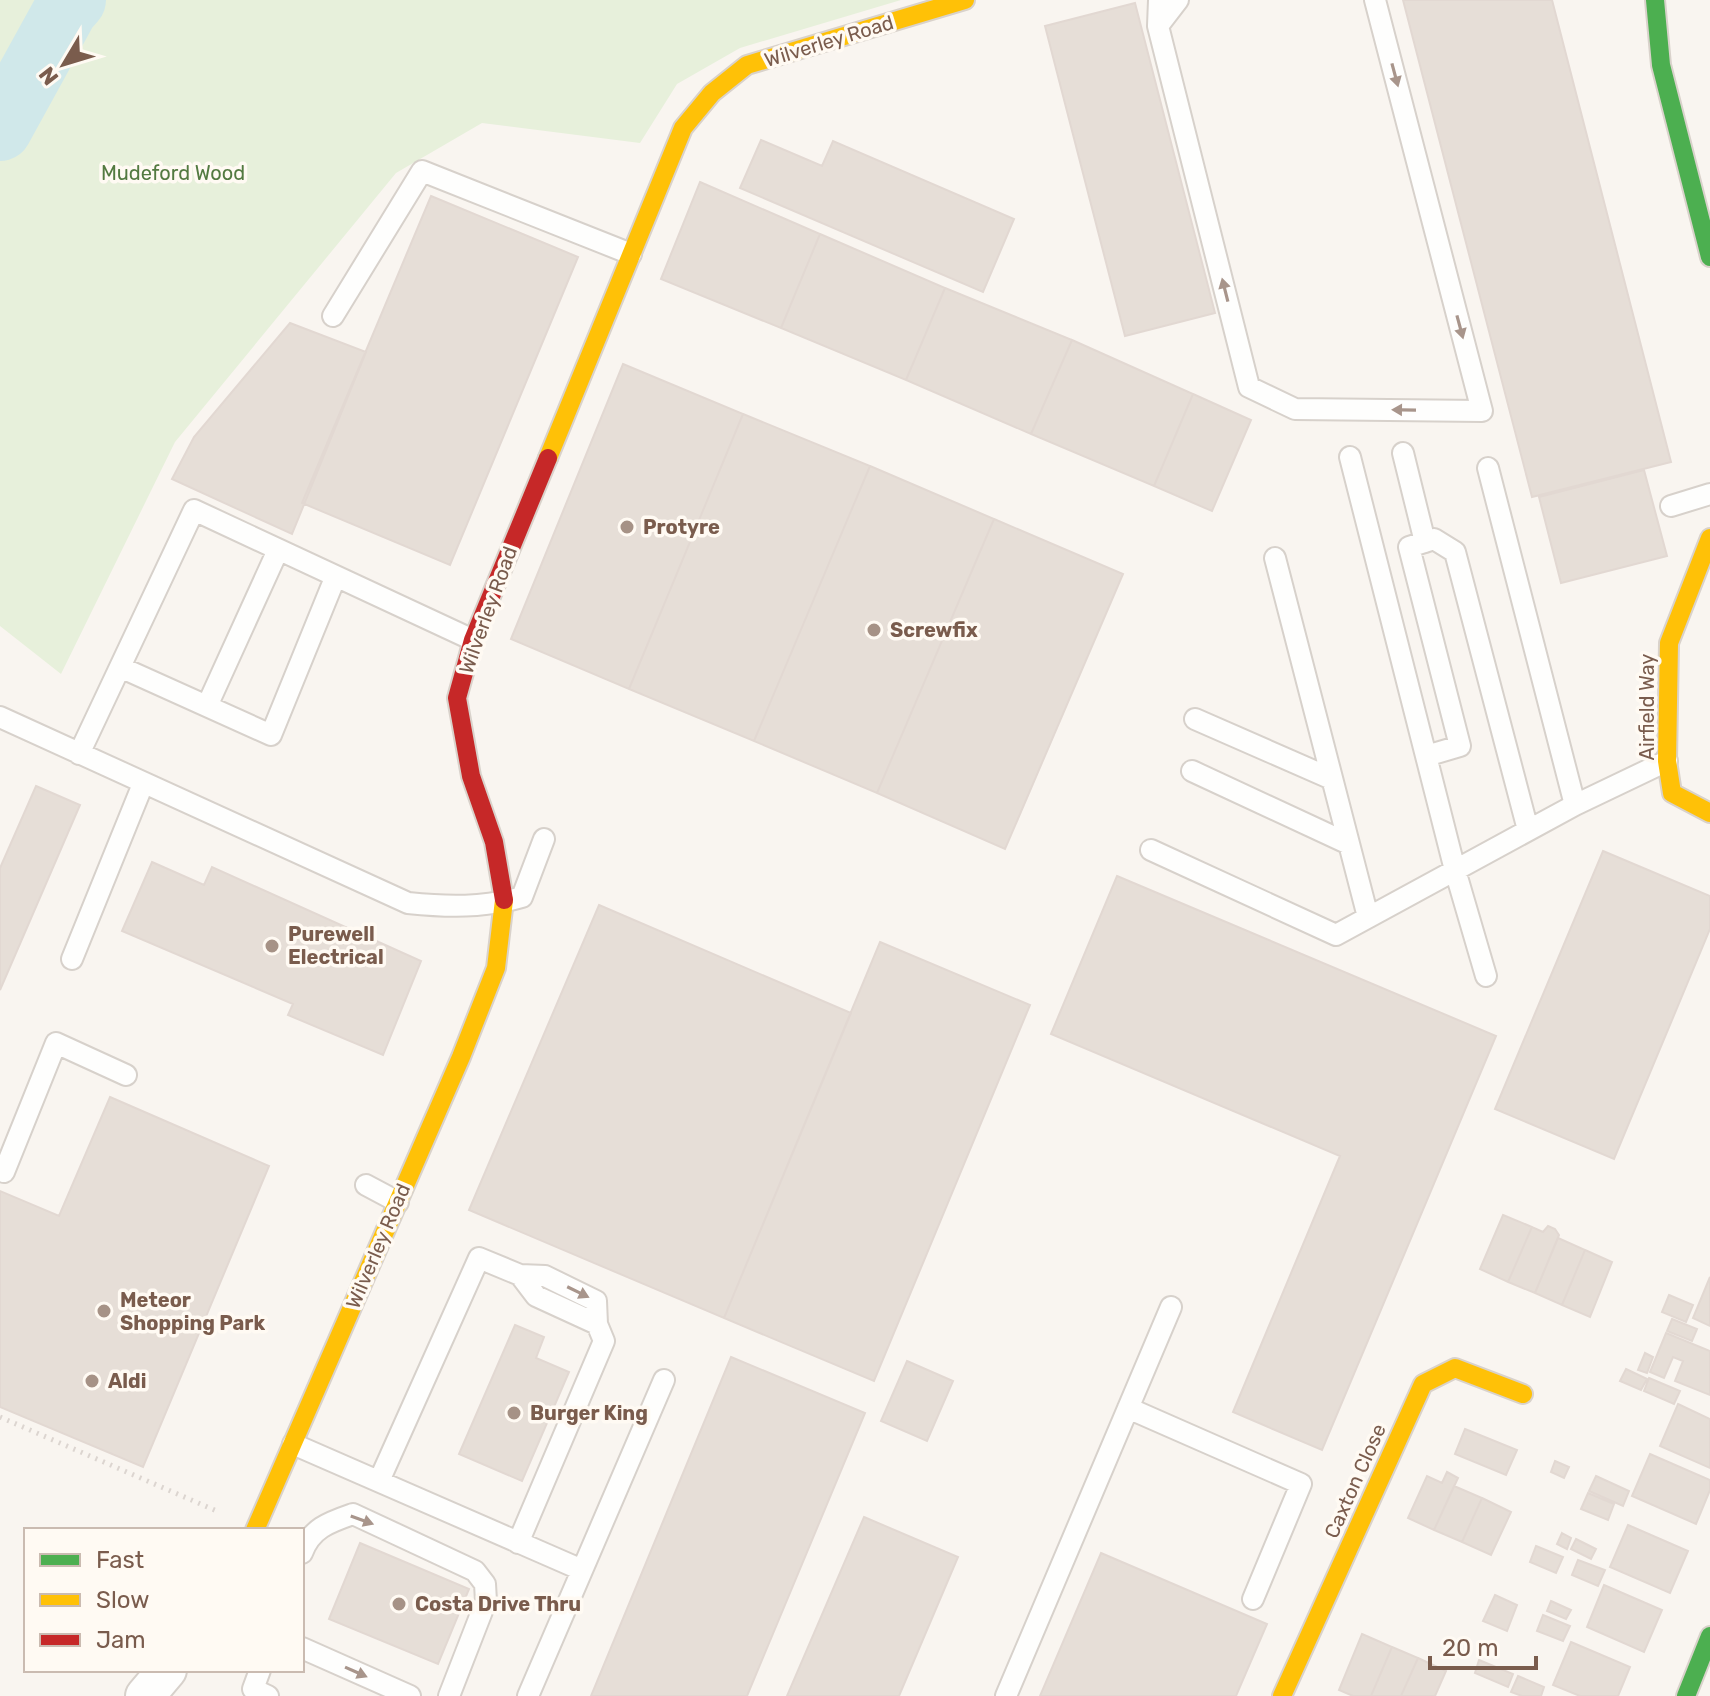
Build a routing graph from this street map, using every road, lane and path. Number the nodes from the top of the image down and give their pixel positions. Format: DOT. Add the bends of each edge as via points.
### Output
graph roads {
  1 [pos="965,0"];
  2 [pos="1159,0"];
  3 [pos="1178,0"];
  4 [pos="1375,0"];
  5 [pos="1655,0"];
  6 [pos="1158,26"];
  7 [pos="631,254"];
  8 [pos="1710,257"];
  9 [pos="333,316"];
  10 [pos="1403,453"];
  11 [pos="1350,457"];
  12 [pos="1488,468"];
  13 [pos="1710,494"];
  14 [pos="1671,506"];
  15 [pos="1710,538"];
  16 [pos="1425,542"];
  17 [pos="278,550"];
  18 [pos="1275,558"];
  19 [pos="335,578"];
  20 [pos="473,640"];
  21 [pos="120,667"];
  22 [pos="207,706"];
  23 [pos="0,717"];
  24 [pos="1195,719"];
  25 [pos="79,754"];
  26 [pos="1426,756"];
  27 [pos="1667,761"];
  28 [pos="1192,771"];
  29 [pos="1332,779"];
  30 [pos="143,784"];
  31 [pos="1575,805"];
  32 [pos="1710,813"];
  33 [pos="1528,830"];
  34 [pos="544,839"];
  35 [pos="1349,844"];
  36 [pos="1151,850"];
  37 [pos="1455,870"];
  38 [pos="504,902"];
  39 [pos="1368,917"];
  40 [pos="72,959"];
  41 [pos="1486,976"];
  42 [pos="126,1075"];
  43 [pos="0,1170"];
  44 [pos="366,1185"];
  45 [pos="398,1202"];
  46 [pos="1171,1307"];
  47 [pos="664,1380"];
  48 [pos="1523,1394"];
  49 [pos="1128,1408"];
  50 [pos="0,1417"];
  51 [pos="293,1444"];
  52 [pos="379,1481"];
  53 [pos="253,1528"];
  54 [pos="255,1528"];
  55 [pos="518,1543"];
  56 [pos="304,1548"];
  57 [pos="582,1570"];
  58 [pos="1253,1599"];
  59 [pos="1710,1636"];
  60 [pos="304,1649"];
  61 [pos="165,1672"];
  62 [pos="259,1672"];
  63 [pos="145,1696"];
  64 [pos="268,1696"];
  65 [pos="410,1696"];
  66 [pos="449,1696"];
  67 [pos="528,1696"];
  68 [pos="1006,1696"];
  69 [pos="1282,1696"];
  70 [pos="1686,1696"];
  1 -- 7 [label="street, Wilverley Road" via="747,65 712,93 683,128"];
  2 -- 6 [label="lane"];
  3 -- 6 [label="lane"];
  4 -- 6 [label="lane, one-way" via="1482,411 1295,409 1249,387"];
  5 -- 8 [label="street" via="1661,65"];
  7 -- 9 [label="lane" via="422,171"];
  7 -- 20 [label="street, Wilverley Road"];
  10 -- 16 [label="lane"];
  11 -- 26 [label="lane"];
  12 -- 31 [label="lane"];
  13 -- 14 [label="lane"];
  15 -- 27 [label="street, Airfield Way" via="1669,643"];
  16 -- 26 [label="lane" via="1409,547 1460,746"];
  16 -- 33 [label="lane" via="1434,539 1455,552"];
  17 -- 19 [label="lane"];
  17 -- 21 [label="lane" via="194,510"];
  17 -- 22 [label="lane"];
  18 -- 29 [label="lane"];
  19 -- 20 [label="lane"];
  19 -- 22 [label="lane" via="271,735"];
  20 -- 38 [label="street, Wilverley Road" via="457,698"];
  21 -- 22 [label="lane"];
  21 -- 25 [label="lane"];
  23 -- 25 [label="lane"];
  24 -- 29 [label="lane"];
  25 -- 30 [label="lane"];
  26 -- 37 [label="lane"];
  27 -- 31 [label="lane"];
  27 -- 32 [label="street, Airfield Way" via="1672,793"];
  28 -- 35 [label="lane"];
  29 -- 35 [label="lane"];
  30 -- 38 [label="lane" via="408,903 452,908"];
  30 -- 40 [label="lane"];
  31 -- 33 [label="lane"];
  33 -- 37 [label="lane"];
  34 -- 38 [label="lane" via="522,897"];
  35 -- 39 [label="lane"];
  36 -- 39 [label="lane" via="1336,935"];
  37 -- 39 [label="lane"];
  37 -- 41 [label="lane"];
  38 -- 45 [label="street, Wilverley Road" via="496,968"];
  42 -- 43 [label="lane" via="56,1043 4,1172"];
  44 -- 45 [label="lane"];
  45 -- 51 [label="street, Wilverley Road"];
  46 -- 49 [label="lane"];
  47 -- 57 [label="lane"];
  48 -- 69 [label="street, Caxton Close" via="1455,1368 1423,1384"];
  49 -- 58 [label="lane" via="1301,1484"];
  49 -- 68 [label="lane"];
  50 -- 53 [label="path"];
  51 -- 52 [label="lane"];
  51 -- 54 [label="street, Wilverley Road"];
  52 -- 55 [label="lane"];
  52 -- 55 [label="lane, one-way" via="479,1258 520,1275 545,1276 596,1301 604,1341"];
  55 -- 57 [label="lane"];
  56 -- 66 [label="lane, one-way" via="322,1525 353,1514 475,1571 485,1584 486,1601"];
  57 -- 67 [label="lane"];
  59 -- 70 [label="street"];
  60 -- 65 [label="lane, one-way"];
  61 -- 63 [label="street"];
  62 -- 64 [label="lane" via="253,1689"];
}
